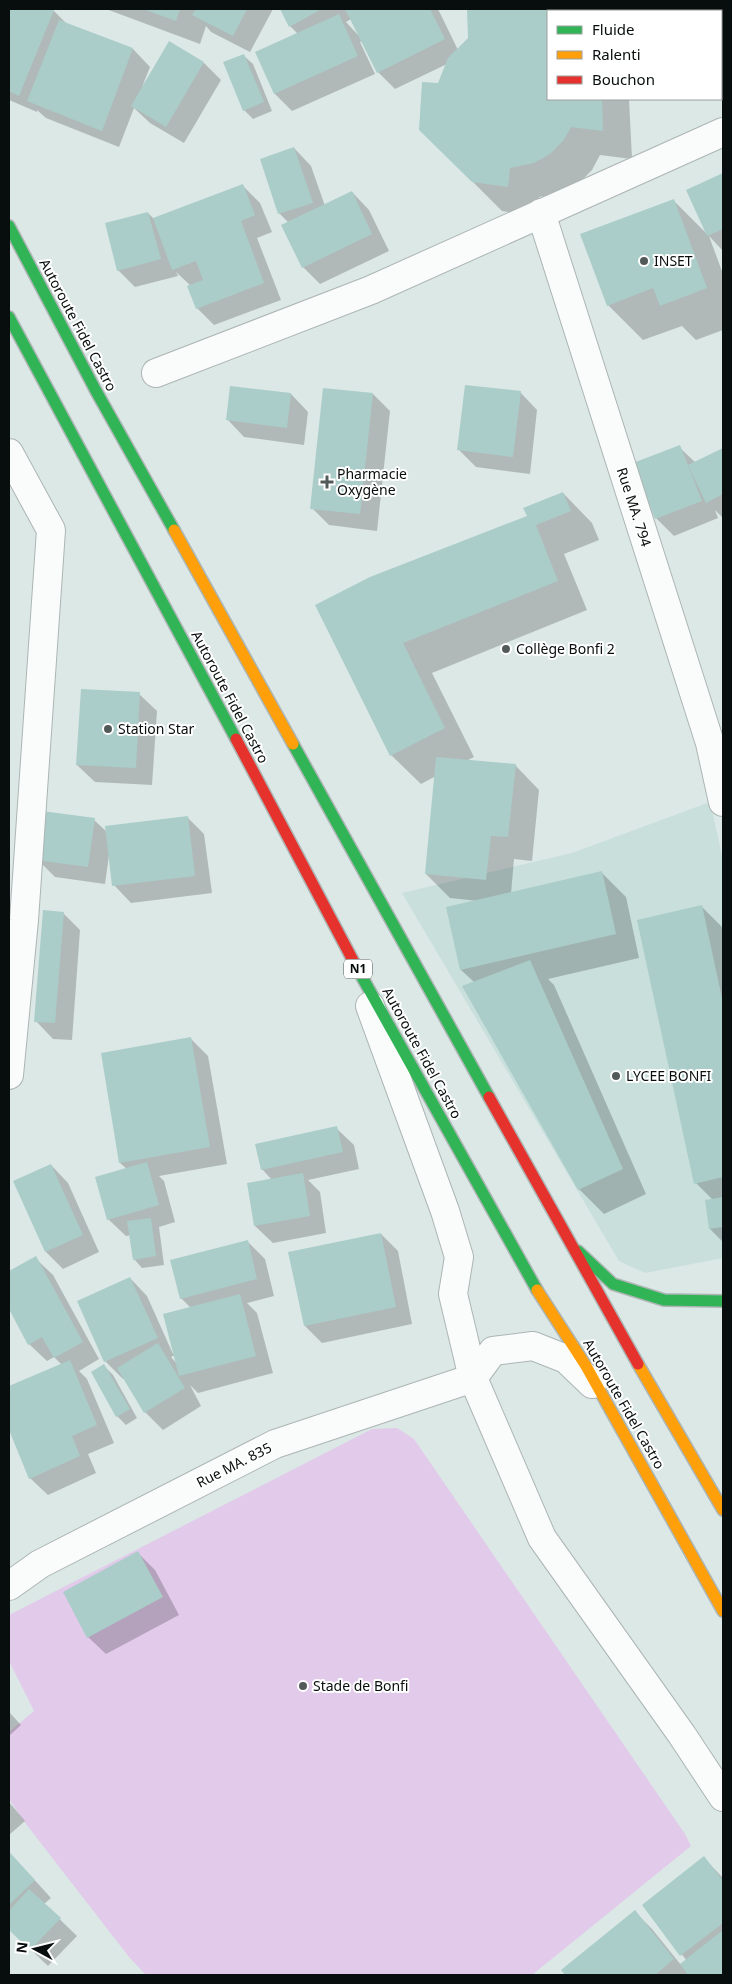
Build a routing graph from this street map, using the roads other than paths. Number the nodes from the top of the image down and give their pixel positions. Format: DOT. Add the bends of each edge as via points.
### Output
graph roads {
  1 [pos="723,132"];
  2 [pos="541,213"];
  3 [pos="9,226"];
  4 [pos="9,317"];
  5 [pos="156,373"];
  6 [pos="9,453"];
  7 [pos="723,802"];
  8 [pos="352,958"];
  9 [pos="9,1075"];
  10 [pos="572,1246"];
  11 [pos="723,1301"];
  12 [pos="473,1378"];
  13 [pos="600,1392"];
  14 [pos="723,1510"];
  15 [pos="9,1586"];
  16 [pos="723,1611"];
  17 [pos="723,1797"];
  1 -- 2 [label="street"];
  2 -- 5 [label="street" via="371,290"];
  2 -- 7 [label="street, Rue MA. 794" via="710,743"];
  3 -- 10 [label="main road, Autoroute Fidel Castro" via="101,399"];
  4 -- 8 [label="main road, Autoroute Fidel Castro / N1"];
  6 -- 9 [label="street" via="51,530 24,920"];
  8 -- 12 [label="street" via="459,1257 453,1294"];
  8 -- 13 [label="main road, Autoroute Fidel Castro / N1" via="527,1275"];
  10 -- 11 [label="main road" via="613,1284 664,1300"];
  10 -- 14 [label="main road, Autoroute Fidel Castro"];
  12 -- 13 [label="street" via="493,1352 533,1346 566,1359"];
  12 -- 15 [label="street, Rue MA. 835" via="275,1444 40,1564"];
  12 -- 17 [label="street" via="542,1538"];
  13 -- 16 [label="main road, Autoroute Fidel Castro / N1"];
}
